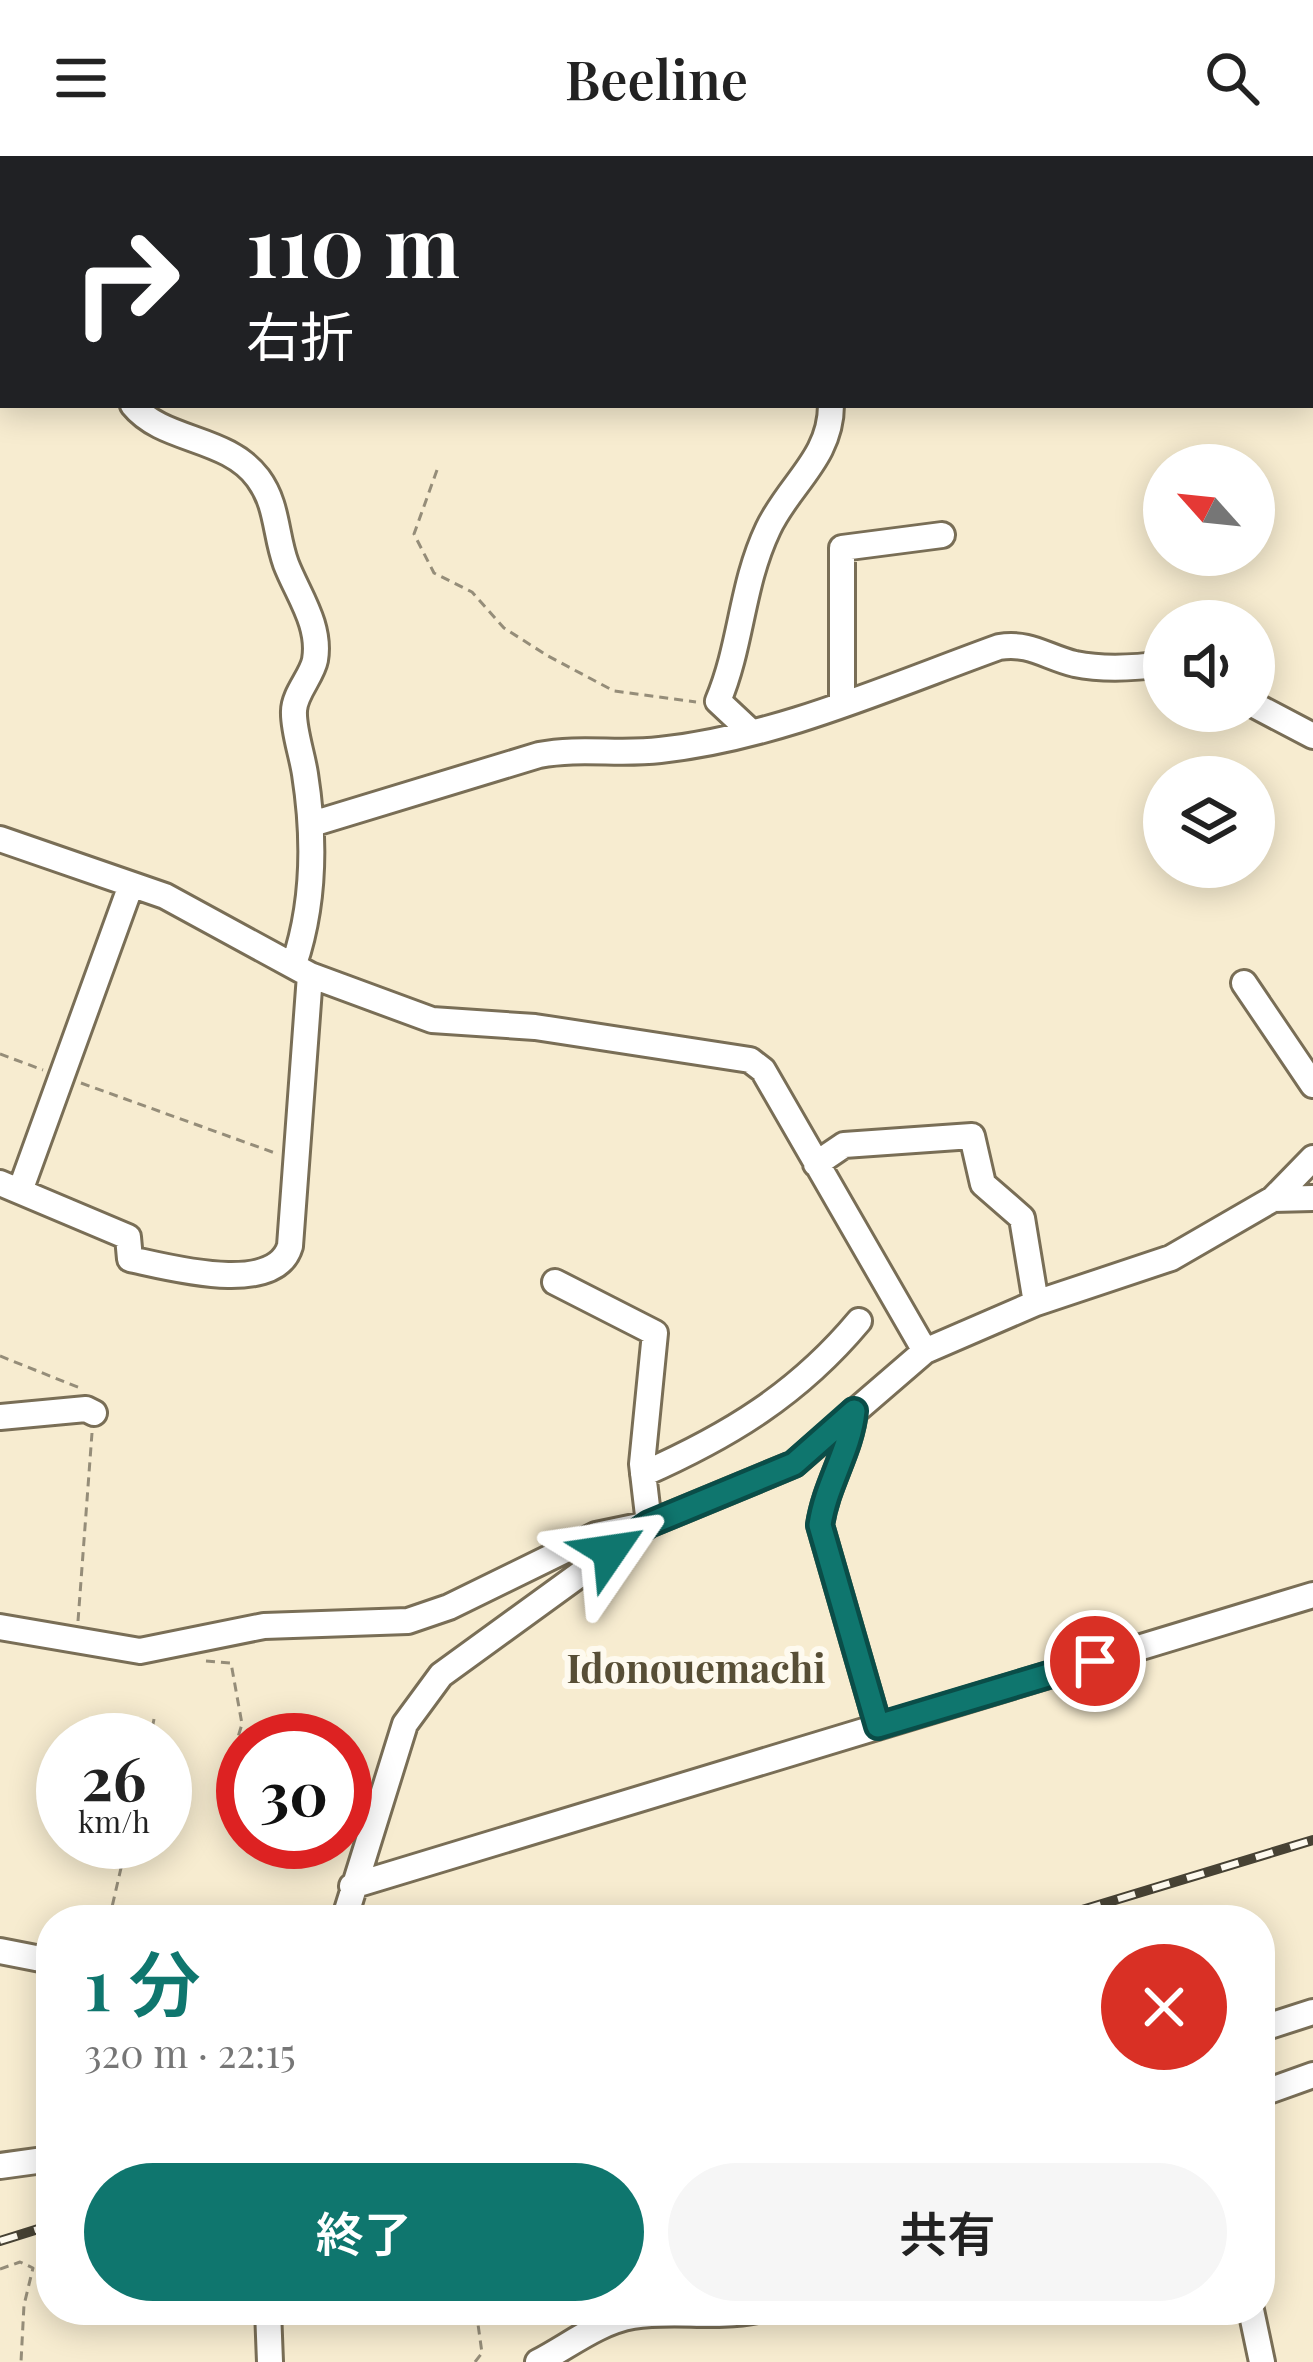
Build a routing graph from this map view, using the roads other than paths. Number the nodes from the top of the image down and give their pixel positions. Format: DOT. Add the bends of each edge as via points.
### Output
graph roads {
  1 [pos="136,408"];
  2 [pos="831,408"];
  3 [pos="942,535"];
  4 [pos="1143,664"];
  5 [pos="842,704"];
  6 [pos="1275,715"];
  7 [pos="749,730"];
  8 [pos="1309,730"];
  9 [pos="313,824"];
  10 [pos="0,839"];
  11 [pos="131,885"];
  12 [pos="302,970"];
  13 [pos="1244,983"];
  14 [pos="1313,1085"];
  15 [pos="1313,1158"];
  16 [pos="815,1164"];
  17 [pos="10,1187"];
  18 [pos="1313,1198"];
  19 [pos="1273,1199"];
  20 [pos="555,1282"];
  21 [pos="1036,1303"];
  22 [pos="859,1321"];
  23 [pos="925,1351"];
  24 [pos="854,1411"];
  25 [pos="94,1413"];
  26 [pos="0,1417"];
  27 [pos="643,1474"];
  28 [pos="649,1524"];
  29 [pos="1313,1595"];
  30 [pos="0,1627"];
  31 [pos="878,1726"];
  32 [pos="352,1886"];
  33 [pos="348,1905"];
  34 [pos="0,1952"];
  35 [pos="36,1958"];
  36 [pos="1313,2012"];
  37 [pos="1275,2024"];
  38 [pos="1313,2074"];
  39 [pos="1275,2088"];
  40 [pos="36,2160"];
  41 [pos="0,2166"];
  42 [pos="269,2325"];
  43 [pos="616,2325"];
  44 [pos="1254,2325"];
  45 [pos="563,2356"];
  46 [pos="270,2362"];
  47 [pos="538,2362"];
  48 [pos="1262,2362"];
  1 -- 9 [label="street" via="242,462 274,504 315,641 293,711"];
  2 -- 7 [label="street" via="818,458 764,539 741,602 736,659 718,701"];
  3 -- 5 [label="street" via="842,548"];
  4 -- 5 [label="street" via="1073,663 1016,644"];
  5 -- 7 [label="street"];
  6 -- 8 [label="street"];
  7 -- 9 [label="street" via="660,750 539,754"];
  9 -- 12 [label="street"];
  10 -- 11 [label="street"];
  11 -- 12 [label="street"];
  11 -- 17 [label="street"];
  12 -- 16 [label="street" via="433,1020 731,1053 763,1070"];
  12 -- 17 [label="street" via="290,1246 268,1271 200,1275 130,1259 128,1237"];
  13 -- 14 [label="street"];
  15 -- 19 [label="street"];
  16 -- 21 [label="street" via="844,1145 972,1136 983,1184 1022,1218"];
  16 -- 23 [label="street"];
  18 -- 19 [label="street"];
  19 -- 21 [label="street" via="1171,1258"];
  20 -- 27 [label="street" via="655,1333"];
  21 -- 23 [label="street"];
  22 -- 27 [label="street" via="770,1409"];
  23 -- 24 [label="street"];
  24 -- 28 [label="street" via="794,1464"];
  24 -- 31 [label="street" via="820,1525"];
  25 -- 26 [label="street"];
  27 -- 28 [label="street"];
  28 -- 30 [label="street" via="596,1535 408,1621 264,1626 140,1651"];
  28 -- 32 [label="street" via="429,1687 405,1724"];
  29 -- 31 [label="street"];
  31 -- 32 [label="street"];
  32 -- 33 [label="street"];
  34 -- 35 [label="street"];
  36 -- 37 [label="street"];
  38 -- 39 [label="street"];
  40 -- 41 [label="street"];
  42 -- 46 [label="street"];
  43 -- 45 [label="street"];
  44 -- 48 [label="street"];
  45 -- 47 [label="street"];
}
